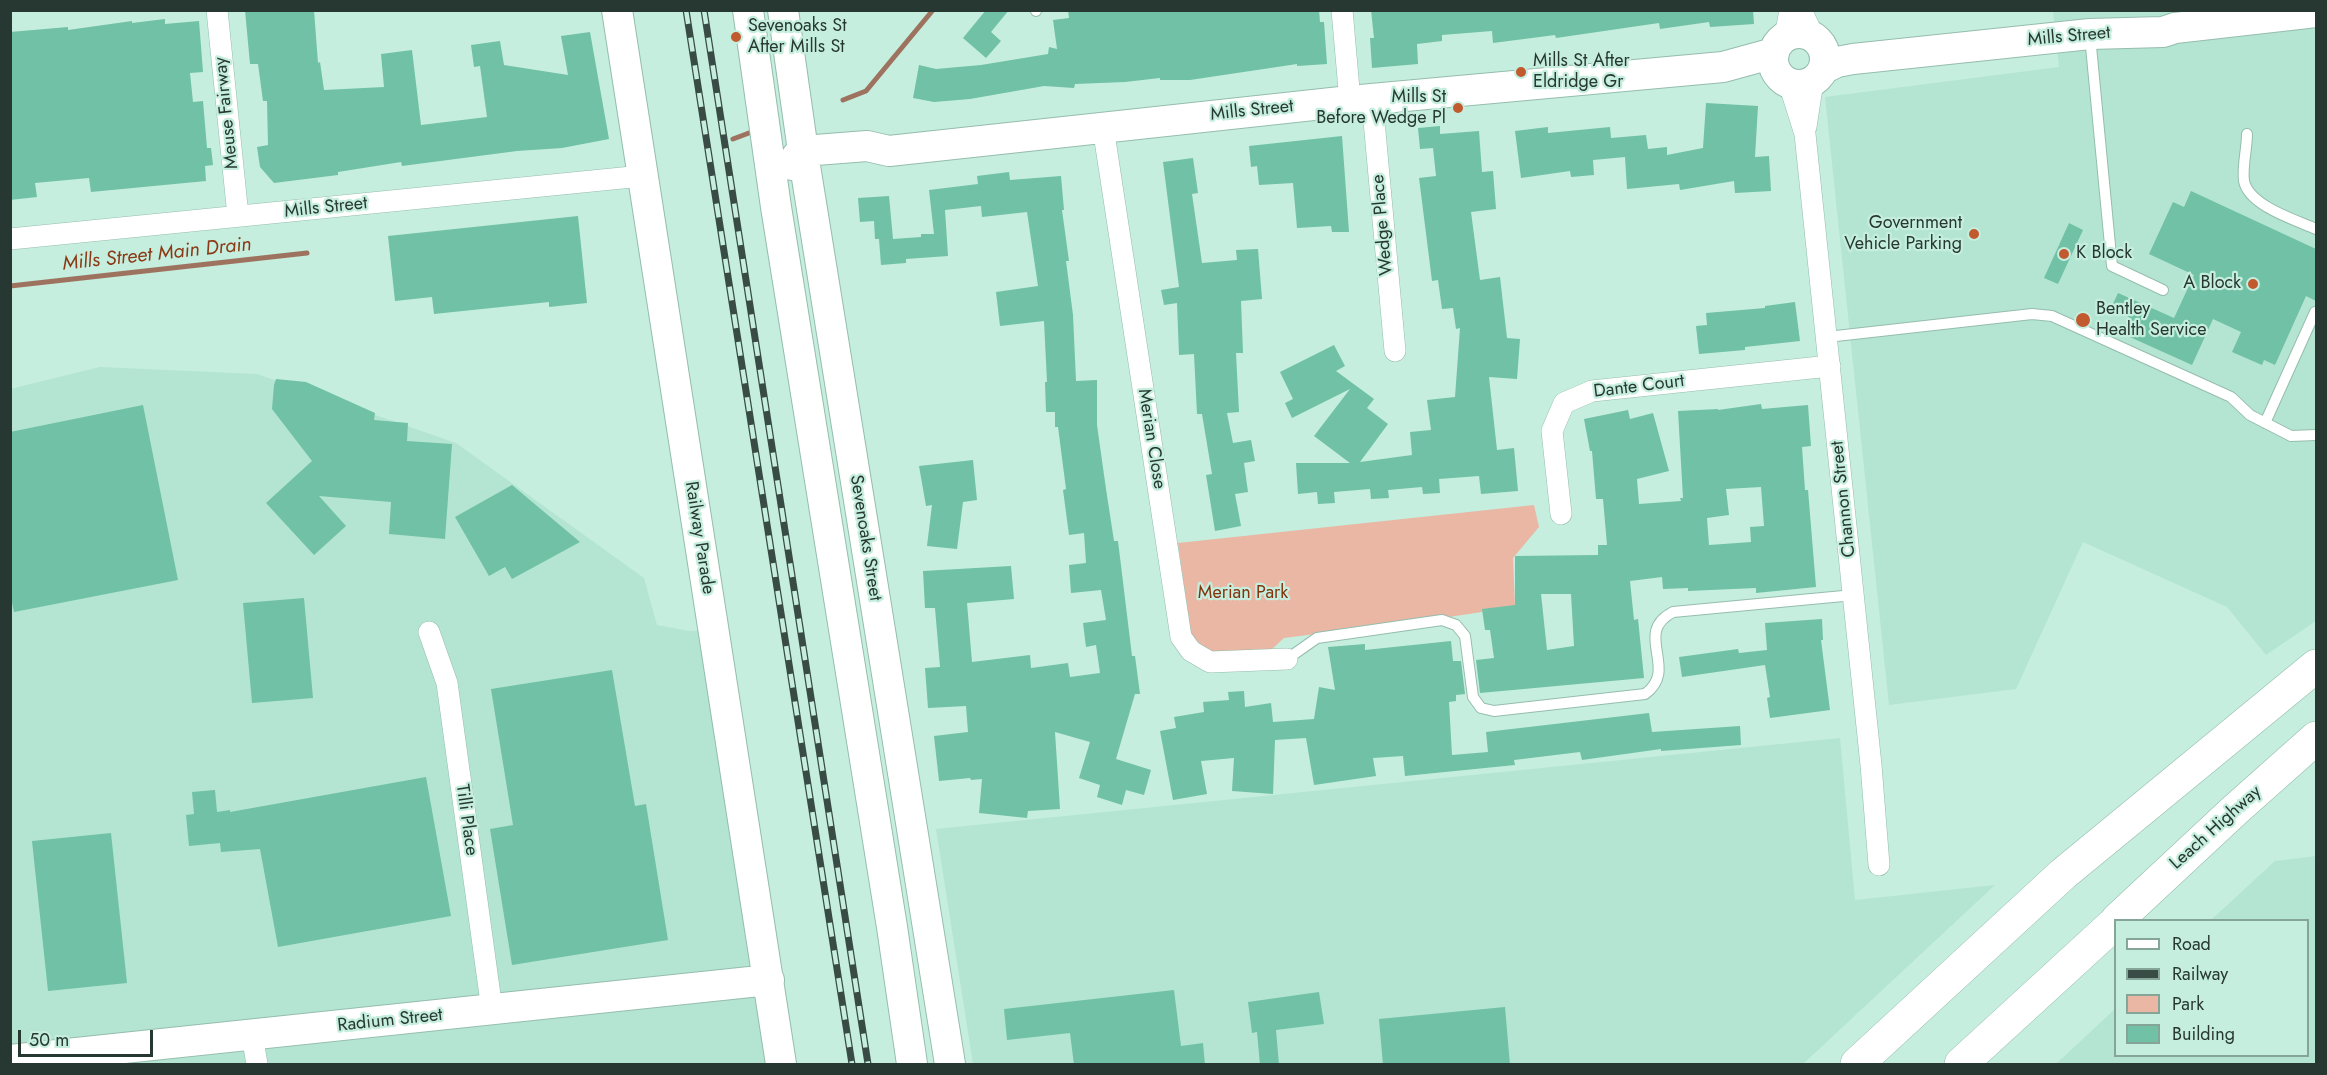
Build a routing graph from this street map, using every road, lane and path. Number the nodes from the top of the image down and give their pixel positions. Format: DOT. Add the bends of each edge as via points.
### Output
graph roads {
  1 [pos="217,10"];
  2 [pos="617,10"];
  3 [pos="748,10"];
  4 [pos="783,10"];
  5 [pos="1341,10"];
  6 [pos="1801,10"];
  7 [pos="2144,10"];
  8 [pos="2180,10"];
  9 [pos="2186,10"];
  10 [pos="2316,12"];
  11 [pos="2089,28"];
  12 [pos="1799,54"];
  13 [pos="1361,100"];
  14 [pos="1103,127"];
  15 [pos="765,132"];
  16 [pos="2247,134"];
  17 [pos="800,162"];
  18 [pos="642,176"];
  19 [pos="776,207"];
  20 [pos="238,216"];
  21 [pos="2316,229"];
  22 [pos="10,239"];
  23 [pos="2163,290"];
  24 [pos="2315,312"];
  25 [pos="1827,337"];
  26 [pos="1395,351"];
  27 [pos="1830,366"];
  28 [pos="2265,423"];
  29 [pos="2316,435"];
  30 [pos="1561,514"];
  31 [pos="1854,595"];
  32 [pos="429,633"];
  33 [pos="1287,659"];
  34 [pos="2308,674"];
  35 [pos="2316,738"];
  36 [pos="2316,759"];
  37 [pos="2235,810"];
  38 [pos="879,846"];
  39 [pos="1879,865"];
  40 [pos="2062,874"];
  41 [pos="924,898"];
  42 [pos="2118,919"];
  43 [pos="2114,923"];
  44 [pos="892,927"];
  45 [pos="769,980"];
  46 [pos="492,1010"];
  47 [pos="252,1035"];
  48 [pos="10,1060"];
  49 [pos="257,1065"];
  50 [pos="781,1065"];
  51 [pos="912,1065"];
  52 [pos="950,1065"];
  53 [pos="1852,1065"];
  54 [pos="1857,1065"];
  55 [pos="1961,1065"];
  1 -- 20 [label="street, Meuse Fairway"];
  2 -- 18 [label="street, Railway Parade"];
  3 -- 15 [label="street, Sevenoaks Street"];
  4 -- 17 [label="street, Sevenoaks Street"];
  5 -- 13 [label="street, Wedge Place"];
  6 -- 12 [label="street"];
  7 -- 11 [label="street, Mills Street"];
  8 -- 9 [label="street"];
  10 -- 11 [label="street, Mills Street" via="2163,32"];
  11 -- 12 [label="street, Mills Street" via="1836,46"];
  11 -- 23 [label="lane" via="2112,266"];
  12 -- 13 [label="street, Mills Street" via="1723,67"];
  12 -- 25 [label="street, Channon Street"];
  13 -- 14 [label="street, Mills Street"];
  13 -- 26 [label="street, Wedge Place"];
  14 -- 17 [label="street, Mills Street" via="890,151 867,146"];
  14 -- 33 [label="street, Merian Close" via="1181,637 1191,651 1210,662"];
  15 -- 17 [label="street"];
  15 -- 19 [label="street, Sevenoaks Street"];
  16 -- 21 [label="lane" via="2244,181 2249,192 2258,202"];
  17 -- 19 [label="street"];
  17 -- 41 [label="street, Sevenoaks Street"];
  18 -- 20 [label="street, Mills Street"];
  18 -- 45 [label="street, Railway Parade"];
  19 -- 38 [label="street, Sevenoaks Street"];
  20 -- 22 [label="street, Mills Street"];
  24 -- 28 [label="lane"];
  25 -- 27 [label="street, Channon Street"];
  25 -- 28 [label="lane" via="2032,314 2052,316 2231,397"];
  27 -- 30 [label="street, Dante Court" via="1592,391 1564,403 1552,431"];
  27 -- 31 [label="street, Channon Street"];
  28 -- 29 [label="lane" via="2291,436"];
  31 -- 33 [label="lane" via="1673,612 1661,618 1655,630 1659,675 1655,687 1645,694 1610,698 1494,711 1481,708 1473,697 1465,636 1456,625 1442,620 1317,638"];
  31 -- 39 [label="street, Channon Street"];
  32 -- 46 [label="street, Tilli Place" via="447,683"];
  34 -- 40 [label="highway"];
  35 -- 37 [label="highway, Leach Highway"];
  36 -- 37 [label="highway"];
  37 -- 42 [label="highway, Leach Highway"];
  38 -- 41 [label="street" via="899,874"];
  38 -- 44 [label="street, Sevenoaks Street"];
  40 -- 53 [label="highway"];
  40 -- 54 [label="highway"];
  41 -- 44 [label="street" via="908,904"];
  41 -- 52 [label="street, Sevenoaks Street"];
  43 -- 55 [label="highway, Leach Highway"];
  44 -- 51 [label="street, Sevenoaks Street"];
  45 -- 46 [label="street, Radium Street"];
  45 -- 50 [label="street, Railway Parade"];
  46 -- 47 [label="street, Radium Street"];
  47 -- 48 [label="street, Radium Street"];
  47 -- 49 [label="street"];
}
